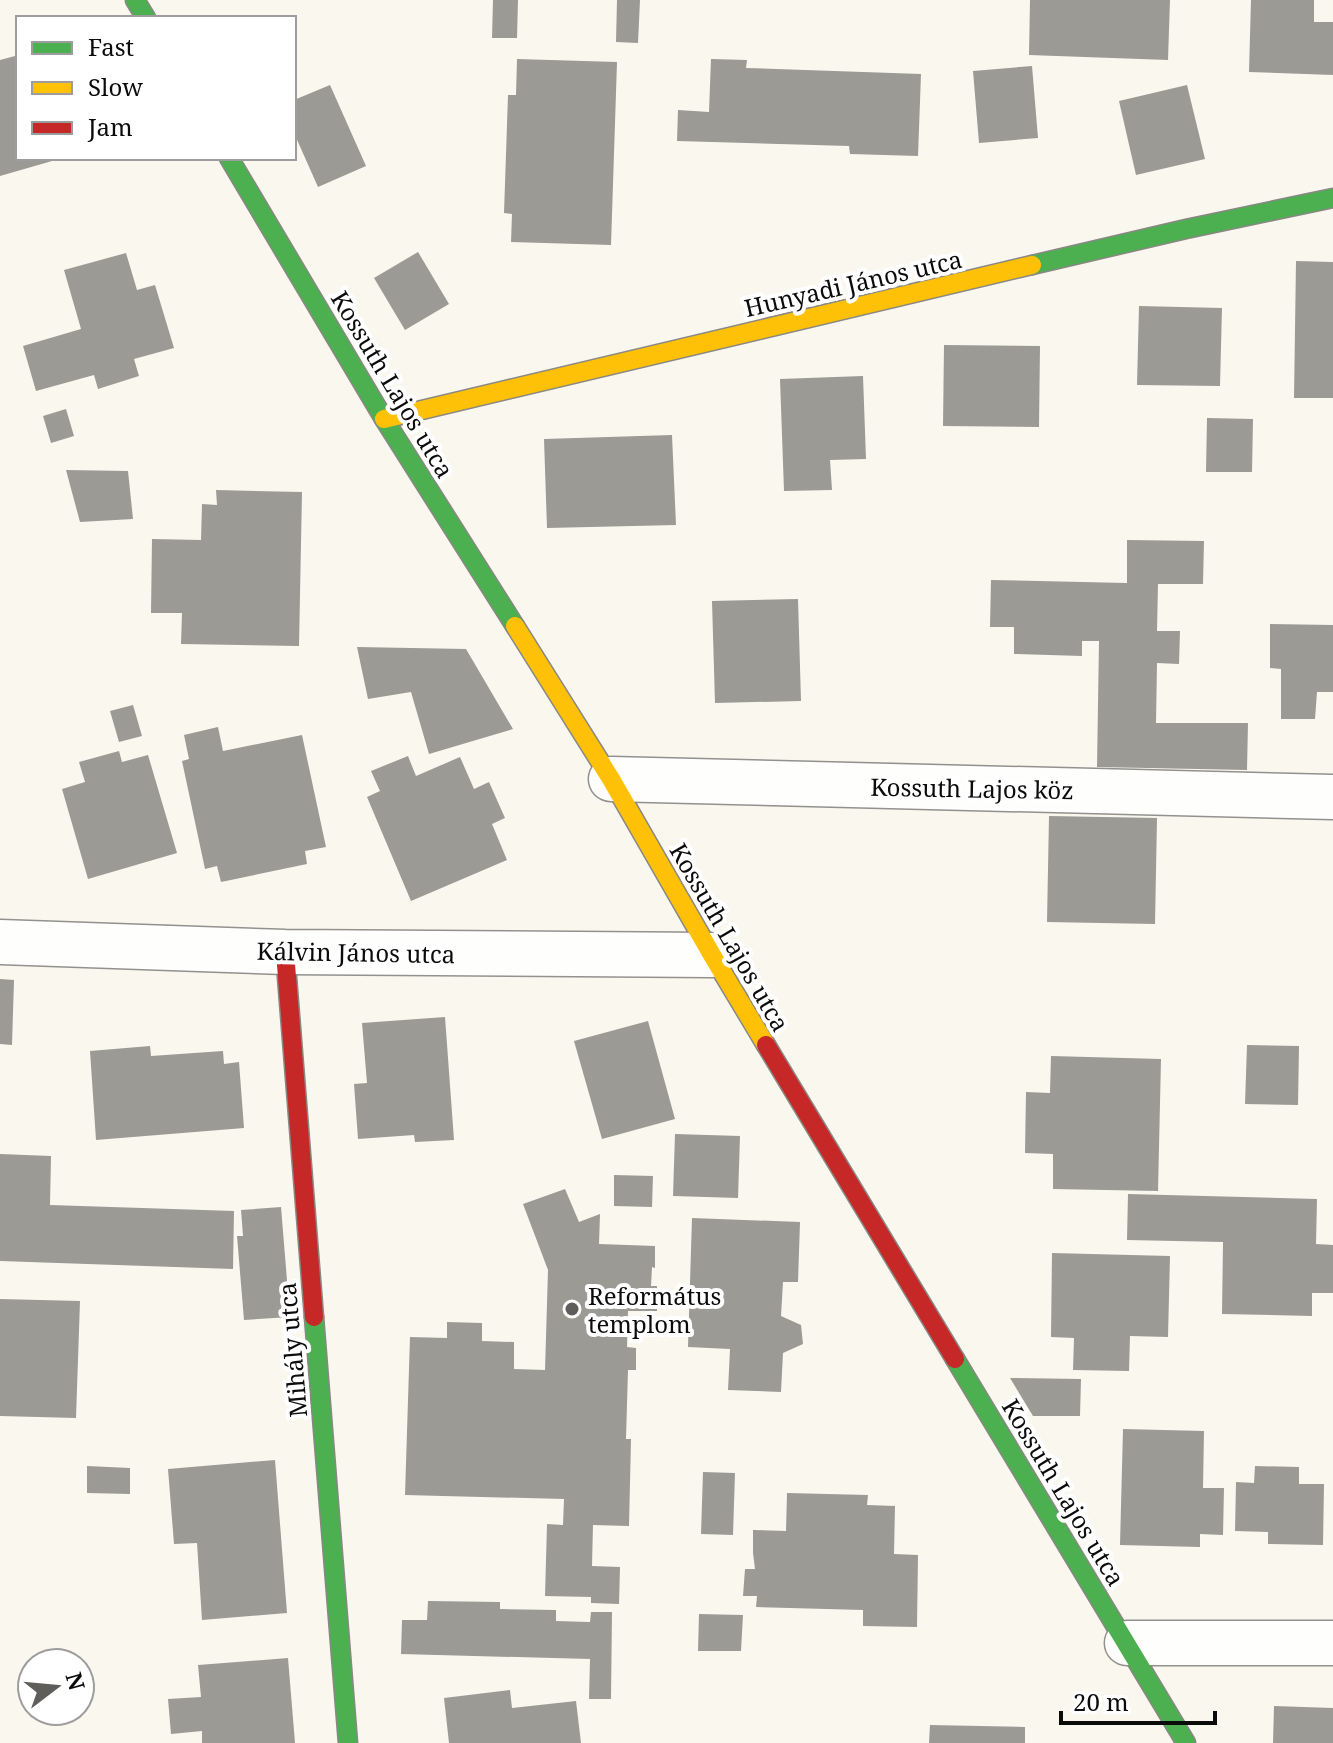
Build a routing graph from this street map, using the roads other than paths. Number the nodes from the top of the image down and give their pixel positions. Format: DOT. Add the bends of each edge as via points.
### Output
graph roads {
  1 [pos="230,160"];
  2 [pos="1333,198"];
  3 [pos="384,419"];
  4 [pos="611,779"];
  5 [pos="1333,797"];
  6 [pos="0,942"];
  7 [pos="285,952"];
  8 [pos="712,955"];
  9 [pos="1127,1643"];
  10 [pos="1333,1643"];
  11 [pos="348,1743"];
  12 [pos="1186,1743"];
  1 -- 3 [label="street, Kossuth Lajos utca"];
  2 -- 3 [label="street, Hunyadi János utca"];
  3 -- 4 [label="street, Kossuth Lajos utca"];
  4 -- 5 [label="street, Kossuth Lajos köz"];
  4 -- 8 [label="street, Kossuth Lajos utca"];
  6 -- 7 [label="street, Kálvin János utca"];
  7 -- 8 [label="street, Kálvin János utca"];
  7 -- 11 [label="street, Mihály utca"];
  8 -- 9 [label="street, Kossuth Lajos utca"];
  9 -- 10 [label="street"];
  9 -- 12 [label="street, Kossuth Lajos utca"];
}
